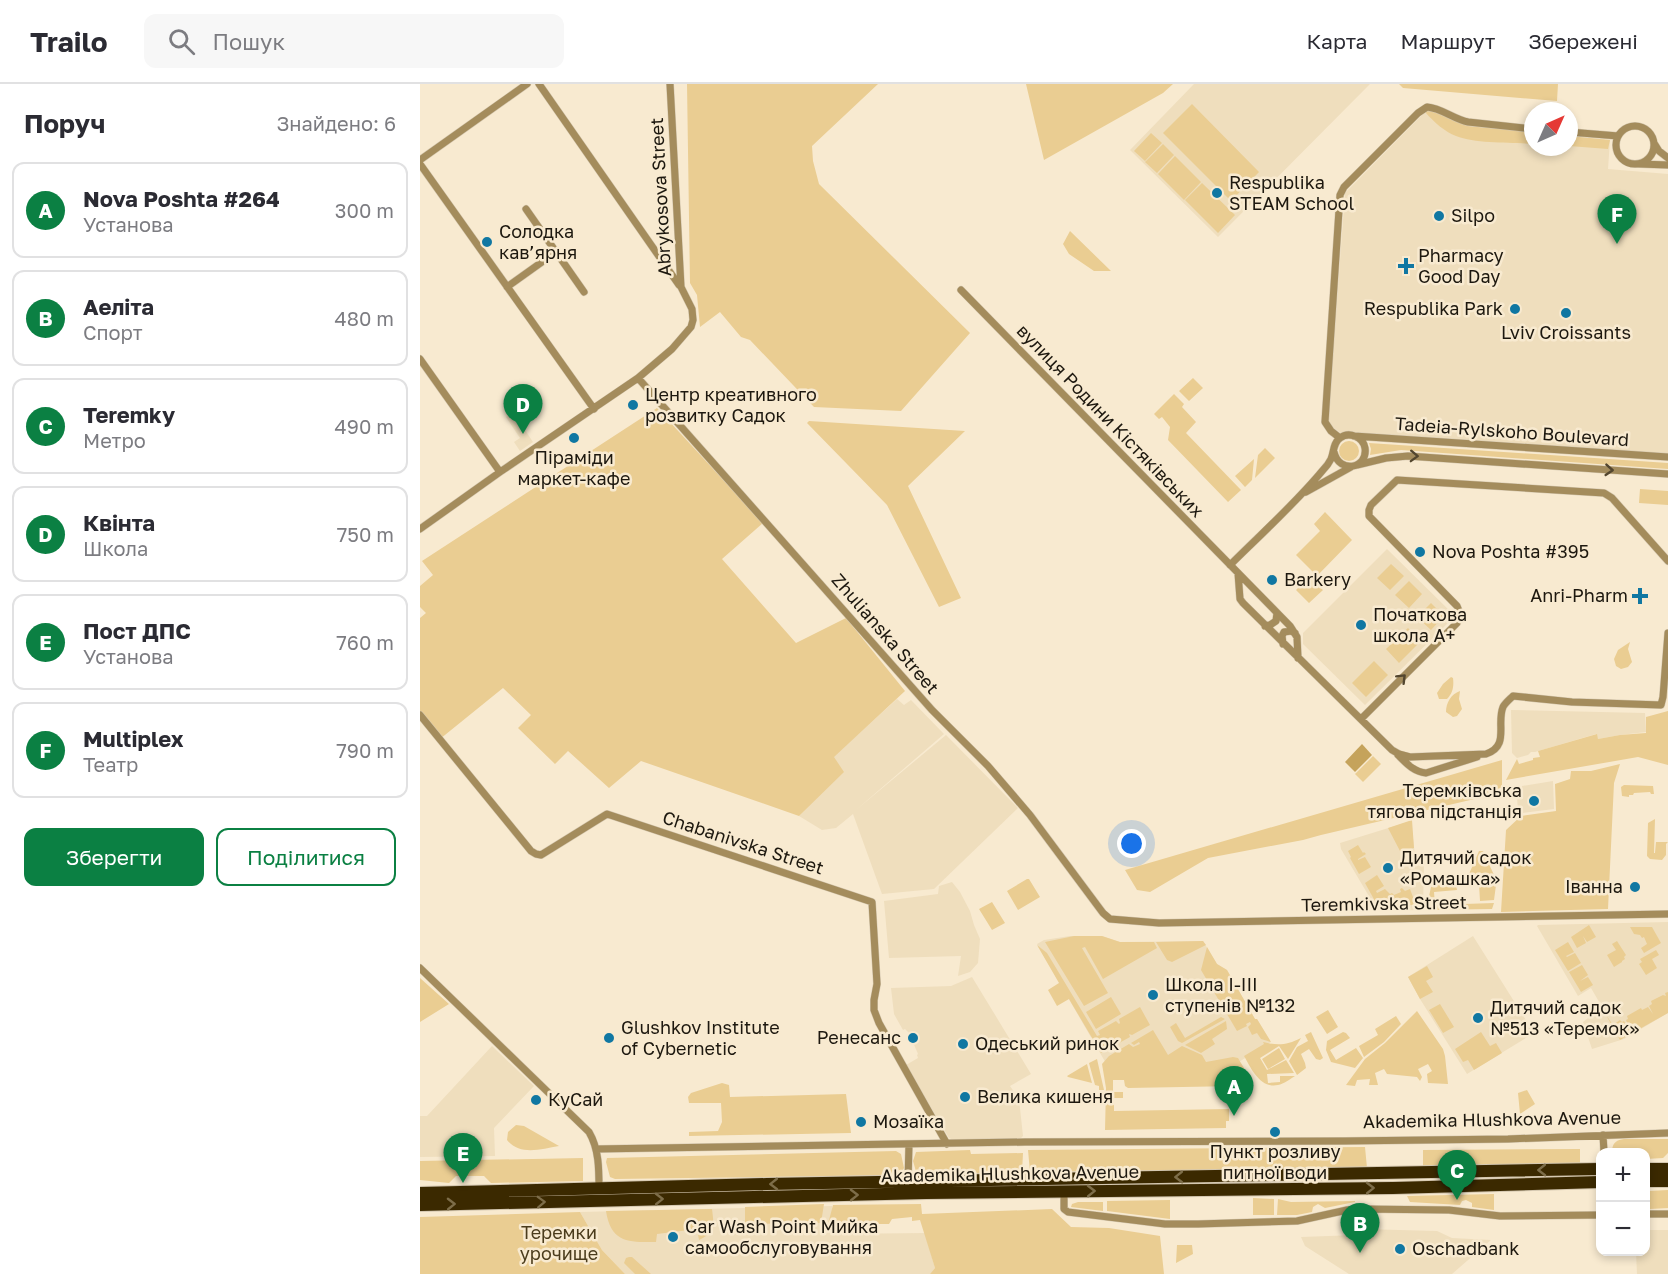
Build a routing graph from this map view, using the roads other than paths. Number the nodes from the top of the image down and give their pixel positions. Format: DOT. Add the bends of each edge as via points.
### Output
graph roads {
  1 [pos="527,84"];
  2 [pos="539,84"];
  3 [pos="670,84"];
  4 [pos="1524,128"];
  5 [pos="1578,133"];
  6 [pos="1618,136"];
  7 [pos="1654,143"];
  8 [pos="1668,158"];
  9 [pos="420,162"];
  10 [pos="1638,164"];
  11 [pos="1668,165"];
  12 [pos="526,209"];
  13 [pos="556,252"];
  14 [pos="507,286"];
  15 [pos="681,287"];
  16 [pos="961,290"];
  17 [pos="584,292"];
  18 [pos="420,359"];
  19 [pos="638,378"];
  20 [pos="594,409"];
  21 [pos="1354,436"];
  22 [pos="1340,438"];
  23 [pos="1334,452"];
  24 [pos="1668,457"];
  25 [pos="1354,465"];
  26 [pos="500,472"];
  27 [pos="1668,474"];
  28 [pos="1301,494"];
  29 [pos="420,529"];
  30 [pos="1668,561"];
  31 [pos="1230,565"];
  32 [pos="1238,573"];
  33 [pos="1252,588"];
  34 [pos="1240,598"];
  35 [pos="1277,613"];
  36 [pos="1265,626"];
  37 [pos="1295,633"];
  38 [pos="1668,633"];
  39 [pos="1283,644"];
  40 [pos="1298,658"];
  41 [pos="420,715"];
  42 [pos="1361,719"];
  43 [pos="1392,750"];
  44 [pos="1486,754"];
  45 [pos="1103,914"];
  46 [pos="1668,914"];
  47 [pos="420,968"];
  48 [pos="1668,1133"];
  49 [pos="1603,1135"];
  50 [pos="909,1144"];
  51 [pos="947,1144"];
  52 [pos="1604,1148"];
  53 [pos="596,1149"];
  54 [pos="1596,1169"];
  55 [pos="1650,1169"];
  56 [pos="1668,1169"];
  57 [pos="1650,1181"];
  58 [pos="1668,1181"];
  59 [pos="908,1182"];
  60 [pos="1596,1182"];
  61 [pos="599,1189"];
  62 [pos="1064,1192"];
  63 [pos="420,1193"];
  64 [pos="420,1205"];
  65 [pos="1650,1214"];
  66 [pos="1668,1214"];
  67 [pos="1596,1215"];
  1 -- 9 [label="street"];
  2 -- 15 [label="street"];
  3 -- 15 [label="street, Abrykosova Street"];
  4 -- 22 [label="street" via="1468,122 1427,107 1344,187 1340,195 1325,422"];
  5 -- 6 [label="street"];
  6 -- 7 [label="street" via="1628,127 1639,126 1649,132"];
  6 -- 10 [label="street" via="1619,156"];
  7 -- 8 [label="street"];
  7 -- 10 [label="street" via="1652,155"];
  9 -- 14 [label="street"];
  10 -- 11 [label="street"];
  12 -- 13 [label="street"];
  13 -- 14 [label="street"];
  13 -- 17 [label="street"];
  14 -- 20 [label="street"];
  15 -- 19 [label="street, Abrykosova Street" via="692,309 691,327"];
  16 -- 31 [label="street, вулиця Родини Кістяківських"];
  18 -- 26 [label="street"];
  19 -- 20 [label="street, Abrykosova Street"];
  19 -- 45 [label="street, Zhulianska Street" via="932,710 995,775"];
  20 -- 26 [label="street, Abrykosova Street"];
  21 -- 22 [label="street"];
  21 -- 24 [label="street, Tadeia-Rylskoho Boulevard"];
  21 -- 25 [label="street" via="1365,449 1364,457"];
  22 -- 23 [label="street"];
  23 -- 25 [label="street" via="1338,461"];
  23 -- 28 [label="street, Tadeia-Rylskoho Boulevard"];
  25 -- 27 [label="street, Tadeia-Rylskoho Boulevard, one-way" via="1408,456"];
  25 -- 28 [label="street, Tadeia-Rylskoho Boulevard"];
  26 -- 29 [label="street, Abrykosova Street"];
  28 -- 31 [label="street, Tadeia-Rylskoho Boulevard"];
  42 -- 30 [label="street, one-way" via="1460,618 1457,606 1369,516 1371,505 1399,480 1601,493 1612,498"];
  31 -- 32 [label="street, вулиця Родини Кістяківських"];
  32 -- 33 [label="street, вулиця Родини Кістяківських"];
  32 -- 34 [label="street"];
  33 -- 34 [label="street" via="1242,591"];
  33 -- 35 [label="street, вулиця Родини Кістяківських"];
  34 -- 36 [label="street"];
  35 -- 36 [label="street" via="1276,621"];
  35 -- 37 [label="street, вулиця Родини Кістяківських"];
  36 -- 39 [label="street"];
  37 -- 39 [label="street" via="1284,632"];
  37 -- 40 [label="street"];
  38 -- 44 [label="street" via="1660,705 1513,696 1503,707 1500,741 1496,749"];
  39 -- 40 [label="street"];
  40 -- 42 [label="street"];
  41 -- 51 [label="street, Chabanivska Street" via="536,854 541,855 607,814 872,902 878,984 874,1010"];
  42 -- 43 [label="street"];
  43 -- 44 [label="street" via="1410,757"];
  43 -- 44 [label="street" via="1420,772"];
  45 -- 46 [label="street, Teremkivska Street" via="1110,919 1160,922"];
  47 -- 53 [label="street" via="589,1132"];
  48 -- 49 [label="street, Akademika Hlushkova Avenue"];
  49 -- 51 [label="street, Akademika Hlushkova Avenue"];
  49 -- 52 [label="street"];
  50 -- 51 [label="street, Akademika Hlushkova Avenue"];
  50 -- 53 [label="street, Akademika Hlushkova Avenue"];
  50 -- 59 [label="street"];
  53 -- 61 [label="street"];
  54 -- 59 [label="highway, Akademika Hlushkova Avenue, one-way"];
  55 -- 56 [label="highway"];
  57 -- 58 [label="highway"];
  59 -- 61 [label="highway, Akademika Hlushkova Avenue, one-way"];
  62 -- 60 [label="highway, Akademika Hlushkova Avenue, one-way"];
  61 -- 63 [label="highway, Akademika Hlushkova Avenue"];
  64 -- 62 [label="highway, Akademika Hlushkova Avenue, one-way"];
  62 -- 67 [label="street" via="1064,1209 1068,1212 1165,1224 1297,1221 1362,1209 1449,1210 1500,1216"];
  65 -- 66 [label="street"];
}
